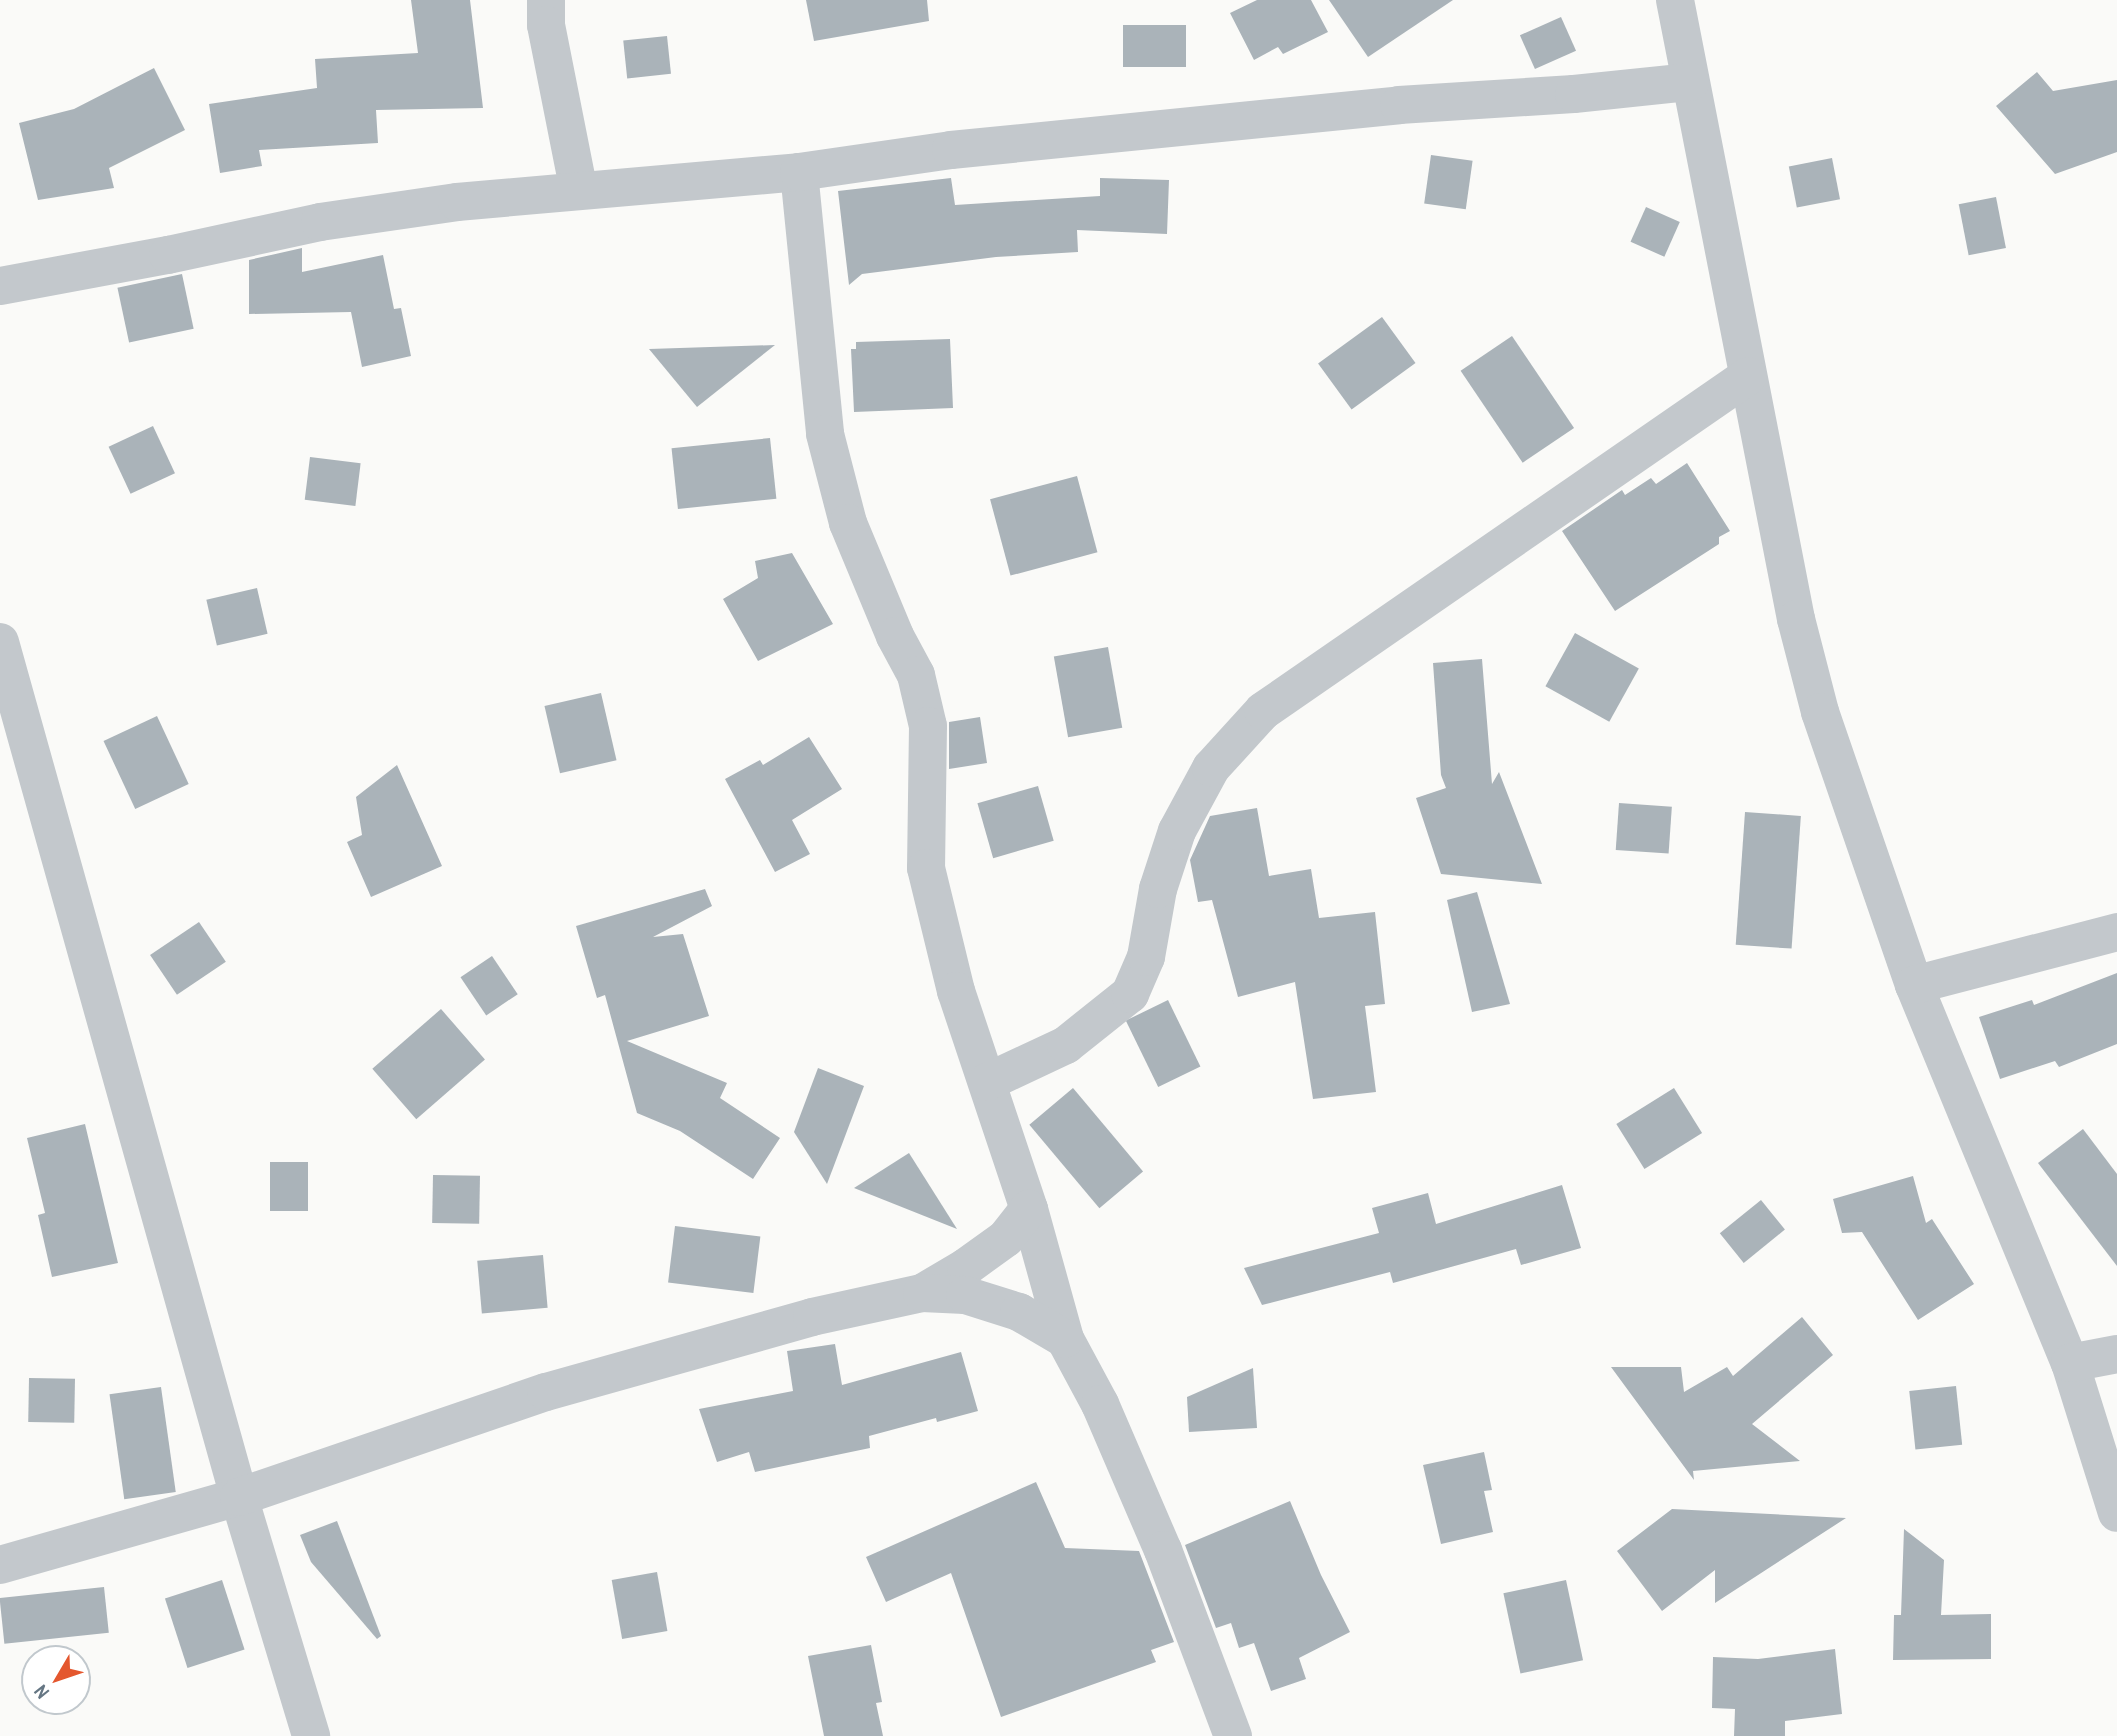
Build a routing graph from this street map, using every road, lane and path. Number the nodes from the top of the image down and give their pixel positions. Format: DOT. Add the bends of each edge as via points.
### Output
graph roads {
  1 [pos="546,0"];
  2 [pos="1675,0"];
  3 [pos="1690,82"];
  4 [pos="799,172"];
  5 [pos="579,191"];
  6 [pos="0,286"];
  7 [pos="1748,376"];
  8 [pos="0,642"];
  9 [pos="2117,932"];
  10 [pos="1914,985"];
  11 [pos="986,1082"];
  12 [pos="1030,1209"];
  13 [pos="922,1293"];
  14 [pos="1065,1339"];
  15 [pos="2117,1354"];
  16 [pos="2070,1363"];
  17 [pos="239,1497"];
  18 [pos="2117,1513"];
  19 [pos="0,1565"];
  20 [pos="311,1736"];
  21 [pos="1233,1736"];
  1 -- 5 [label="street"];
  2 -- 3 [label="street"];
  3 -- 4 [label="street" via="1399,105 951,150"];
  3 -- 7 [label="street"];
  4 -- 5 [label="street"];
  4 -- 11 [label="street" via="825,434 848,523 916,675 928,726 926,868 956,991"];
  5 -- 6 [label="street" via="457,202 320,222"];
  7 -- 10 [label="street" via="1796,619 1820,712"];
  7 -- 11 [label="street" via="1264,711 1211,768 1177,831 1158,889 1146,957 1130,993 1066,1045"];
  8 -- 17 [label="street"];
  9 -- 10 [label="street"];
  10 -- 16 [label="street"];
  11 -- 12 [label="street"];
  12 -- 13 [label="street" via="1006,1238"];
  12 -- 14 [label="street"];
  13 -- 14 [label="street" via="965,1294 1019,1312"];
  13 -- 17 [label="street" via="812,1317 546,1392"];
  14 -- 21 [label="street" via="1100,1404 1163,1550"];
  15 -- 16 [label="street"];
  16 -- 18 [label="street"];
  17 -- 19 [label="street"];
  17 -- 20 [label="street"];
}
